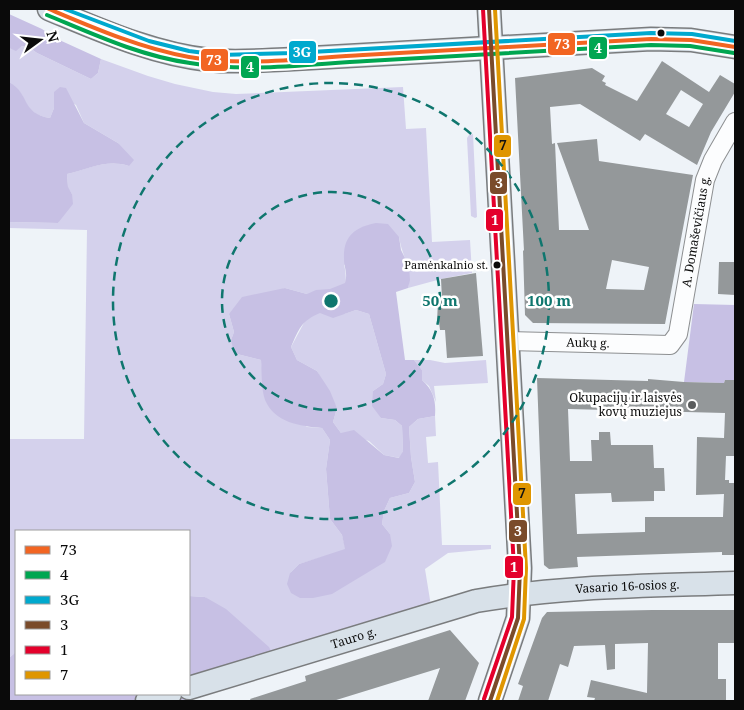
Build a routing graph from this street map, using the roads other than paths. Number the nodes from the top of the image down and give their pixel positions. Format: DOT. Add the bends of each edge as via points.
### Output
graph roads {
  1 [pos="49,9"];
  2 [pos="489,9"];
  3 [pos="735,47"];
  4 [pos="491,48"];
  5 [pos="735,122"];
  6 [pos="507,341"];
  7 [pos="670,345"];
  8 [pos="735,583"];
  9 [pos="520,593"];
  10 [pos="190,688"];
  11 [pos="167,695"];
  12 [pos="147,701"];
  13 [pos="490,701"];
  1 -- 4 [label="main road" via="157,49 210,60 293,59"];
  2 -- 4 [label="main road"];
  3 -- 4 [label="main road" via="669,38"];
  4 -- 6 [label="main road"];
  5 -- 7 [label="street, A. Domaševičiaus g." via="705,180 678,334"];
  6 -- 7 [label="street, Aukų g."];
  6 -- 9 [label="main road"];
  8 -- 9 [label="main road, Vasario 16-osios g."];
  9 -- 10 [label="main road, Tauro g." via="476,601"];
  9 -- 13 [label="main road" via="518,618"];
  11 -- 12 [label="main road"];
}
